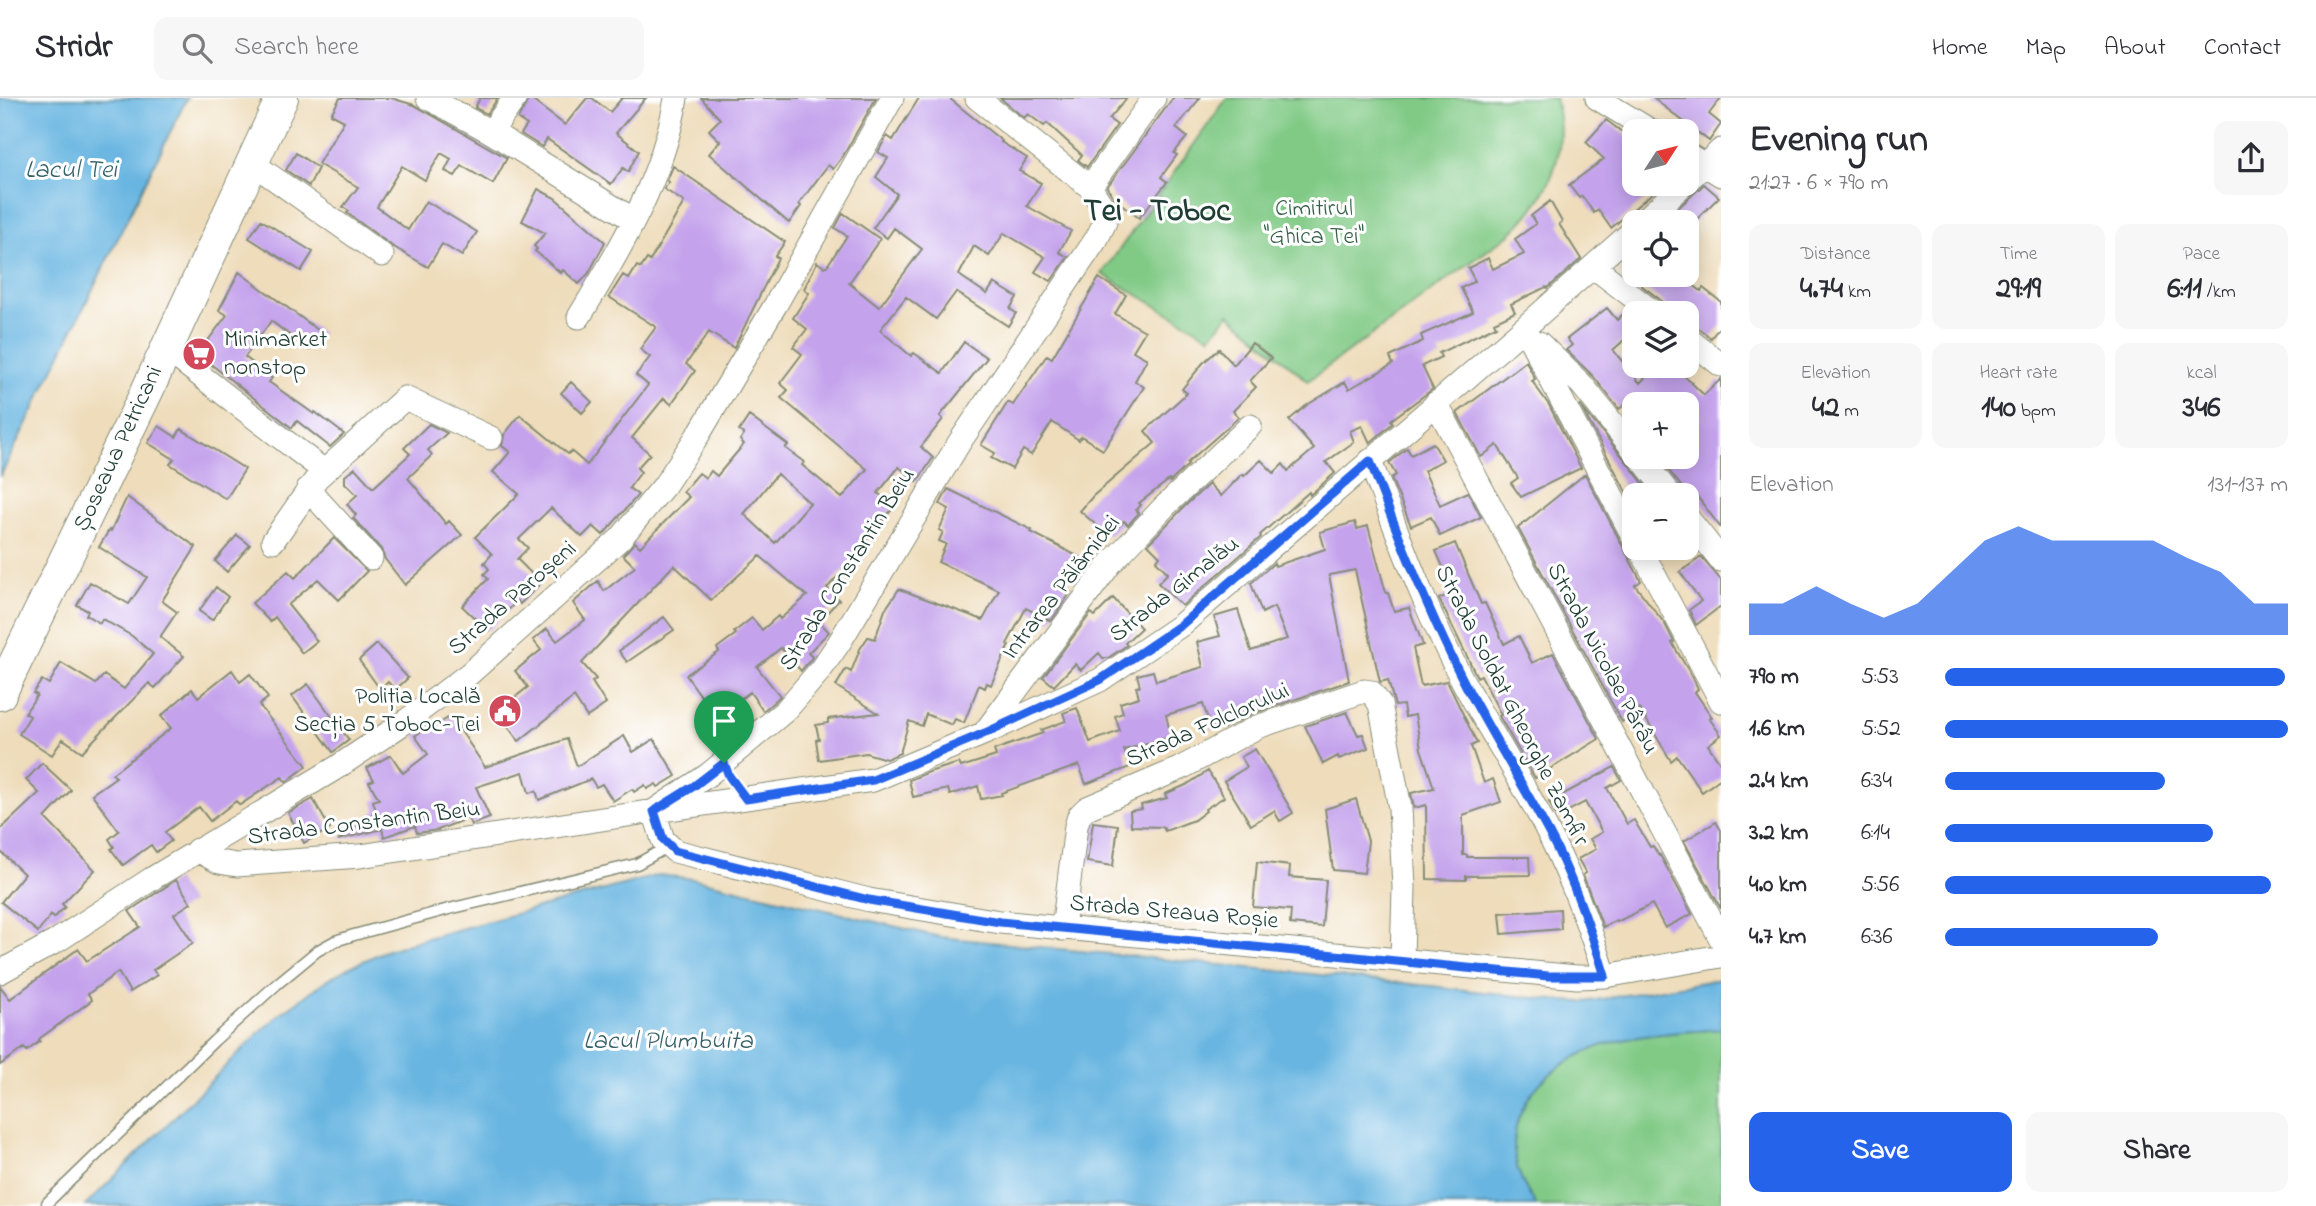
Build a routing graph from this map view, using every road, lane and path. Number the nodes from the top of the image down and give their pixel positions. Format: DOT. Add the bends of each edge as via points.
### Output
graph roads {
  1 [pos="282,98"];
  2 [pos="428,98"];
  3 [pos="515,98"];
  4 [pos="676,98"];
  5 [pos="892,98"];
  6 [pos="977,98"];
  7 [pos="1597,98"];
  8 [pos="1150,100"];
  9 [pos="1631,119"];
  10 [pos="491,132"];
  11 [pos="251,163"];
  12 [pos="1090,187"];
  13 [pos="1671,196"];
  14 [pos="1656,210"];
  15 [pos="634,220"];
  16 [pos="1622,241"];
  17 [pos="382,255"];
  18 [pos="1594,267"];
  19 [pos="1638,301"];
  20 [pos="579,317"];
  21 [pos="1524,328"];
  22 [pos="1699,348"];
  23 [pos="166,349"];
  24 [pos="1721,365"];
  25 [pos="1436,403"];
  26 [pos="1251,426"];
  27 [pos="1622,435"];
  28 [pos="491,438"];
  29 [pos="1370,461"];
  30 [pos="1649,469"];
  31 [pos="324,471"];
  32 [pos="1661,483"];
  33 [pos="308,489"];
  34 [pos="1622,515"];
  35 [pos="1699,532"];
  36 [pos="273,541"];
  37 [pos="371,558"];
  38 [pos="1646,560"];
  39 [pos="1721,560"];
  40 [pos="0,694"];
  41 [pos="1721,701"];
  42 [pos="985,733"];
  43 [pos="724,763"];
  44 [pos="746,799"];
  45 [pos="654,811"];
  46 [pos="669,846"];
  47 [pos="197,850"];
  48 [pos="1063,929"];
  49 [pos="1721,939"];
  50 [pos="1721,956"];
  51 [pos="1402,960"];
  52 [pos="0,972"];
  53 [pos="1605,976"];
  54 [pos="47,1203"];
  1 -- 11 [label="main road, Șoseaua Petricani"];
  2 -- 10 [label="street"];
  3 -- 10 [label="street"];
  4 -- 15 [label="street" via="666,142"];
  5 -- 47 [label="street, Strada Paroșeni" via="724,394 672,476 620,538 437,698 336,768"];
  6 -- 12 [label="street, Strada Constantin Beiu"];
  7 -- 9 [label="street"];
  8 -- 12 [label="street"];
  10 -- 15 [label="street"];
  11 -- 17 [label="street"];
  11 -- 23 [label="main road, Șoseaua Petricani"];
  12 -- 43 [label="street, Strada Constantin Beiu" via="1106,212 1097,238 959,443 821,669 786,710"];
  13 -- 14 [label="street"];
  15 -- 20 [label="street"];
  16 -- 18 [label="street, Strada Gimalău"];
  18 -- 19 [label="street"];
  18 -- 21 [label="street, Strada Gimalău"];
  21 -- 25 [label="street, Strada Gimalău"];
  21 -- 27 [label="street" via="1581,385"];
  21 -- 34 [label="street"];
  22 -- 24 [label="street"];
  23 -- 31 [label="street"];
  23 -- 40 [label="main road, Șoseaua Petricani"];
  25 -- 29 [label="street, Strada Gimalău"];
  25 -- 49 [label="street, Strada Nicolae Pârâu"];
  26 -- 42 [label="street, Intrarea Pălămidei" via="1125,545"];
  28 -- 31 [label="street" via="405,397"];
  29 -- 42 [label="street, Strada Gimalău" via="1169,633 1100,680"];
  29 -- 53 [label="street, Strada Soldat Gheorghe Zamfir" via="1436,626 1572,883"];
  30 -- 32 [label="street"];
  31 -- 33 [label="street"];
  33 -- 36 [label="street"];
  33 -- 37 [label="street"];
  35 -- 39 [label="street"];
  38 -- 41 [label="street"];
  42 -- 44 [label="street, Strada Gimalău" via="873,780"];
  43 -- 44 [label="street"];
  43 -- 45 [label="street, Strada Constantin Beiu"];
  44 -- 45 [label="street, Strada Gimalău"];
  45 -- 46 [label="street"];
  45 -- 47 [label="street, Strada Constantin Beiu" via="360,856 237,865 219,862"];
  46 -- 48 [label="street, Strada Steaua Roșie" via="882,902"];
  46 -- 54 [label="lane" via="638,864 449,909 326,946 236,1021"];
  47 -- 52 [label="street, Strada Paroșeni"];
  48 -- 51 [label="street, Strada Steaua Roșie"];
  48 -- 51 [label="street, Strada Folclorului" via="1076,826 1087,808 1179,769 1257,727 1364,691 1371,692 1380,704 1400,808"];
  50 -- 53 [label="street, Strada Steaua Roșie"];
  51 -- 53 [label="street, Strada Steaua Roșie" via="1548,976"];
}
